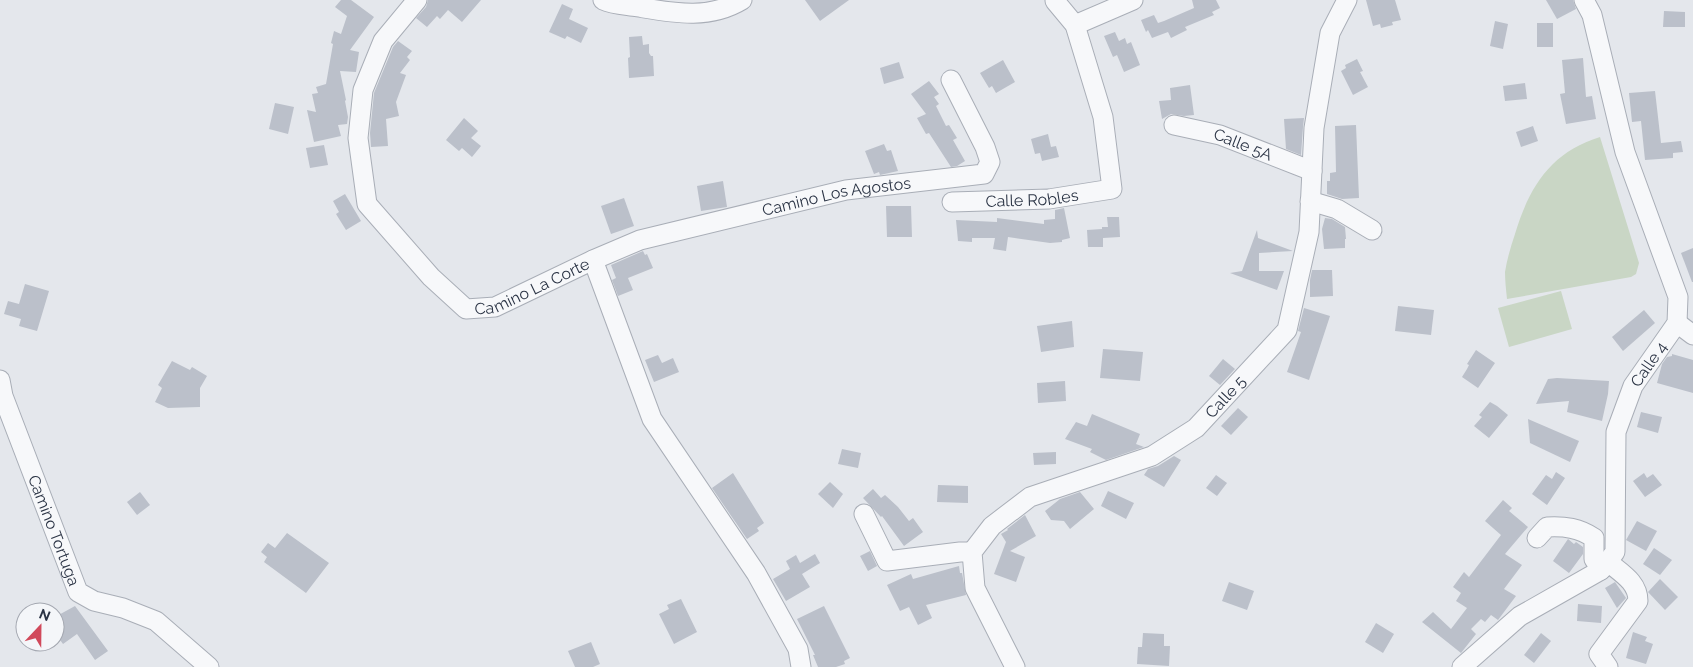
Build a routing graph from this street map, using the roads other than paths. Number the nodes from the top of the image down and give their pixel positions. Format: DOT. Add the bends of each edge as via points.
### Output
graph roads {
  1 [pos="417,0"];
  2 [pos="603,0"];
  3 [pos="742,0"];
  4 [pos="1133,0"];
  5 [pos="1347,0"];
  6 [pos="1584,0"];
  7 [pos="1055,1"];
  8 [pos="1075,25"];
  9 [pos="951,80"];
  10 [pos="1174,125"];
  11 [pos="1312,170"];
  12 [pos="1310,201"];
  13 [pos="952,202"];
  14 [pos="1372,230"];
  15 [pos="593,260"];
  16 [pos="1677,323"];
  17 [pos="1693,334"];
  18 [pos="0,380"];
  19 [pos="864,514"];
  20 [pos="1538,538"];
  21 [pos="972,552"];
  22 [pos="1604,566"];
  23 [pos="208,667"];
  24 [pos="801,667"];
  25 [pos="1015,667"];
  26 [pos="1462,667"];
  27 [pos="1608,667"];
  1 -- 15 [label="street, Camino La Corte" via="383,41 363,90 358,138 367,204 431,277 466,309 494,307"];
  2 -- 3 [label="street" via="680,14 713,11"];
  4 -- 8 [label="street"];
  5 -- 11 [label="street, Calle 5" via="1330,34 1314,128"];
  6 -- 16 [label="street" via="1592,15 1625,152 1678,297"];
  7 -- 8 [label="street"];
  8 -- 13 [label="street, Calle Robles" via="1103,117 1112,189 1049,199"];
  9 -- 15 [label="street, Camino Los Agostos" via="985,147 990,162 984,174 846,190 640,240"];
  10 -- 11 [label="street, Calle 5A" via="1220,135"];
  11 -- 12 [label="street, Calle 5"];
  12 -- 14 [label="street" via="1337,209"];
  12 -- 21 [label="street, Calle 5" via="1309,232 1287,330 1196,428 1152,456 1030,497 992,526"];
  15 -- 24 [label="street, Camino La Corte" via="652,419 756,572 798,650"];
  16 -- 17 [label="street"];
  16 -- 22 [label="street, Calle 4" via="1633,386 1616,432 1615,552"];
  18 -- 23 [label="street, Camino Tortuga" via="3,396 78,592 94,601 123,608 156,622"];
  19 -- 21 [label="street" via="887,561"];
  20 -- 22 [label="street" via="1547,527 1561,526 1582,531 1594,538 1594,558"];
  21 -- 25 [label="street" via="975,588"];
  22 -- 26 [label="street" via="1520,616"];
  22 -- 27 [label="street" via="1633,584 1638,592 1638,601 1598,654"];
}
